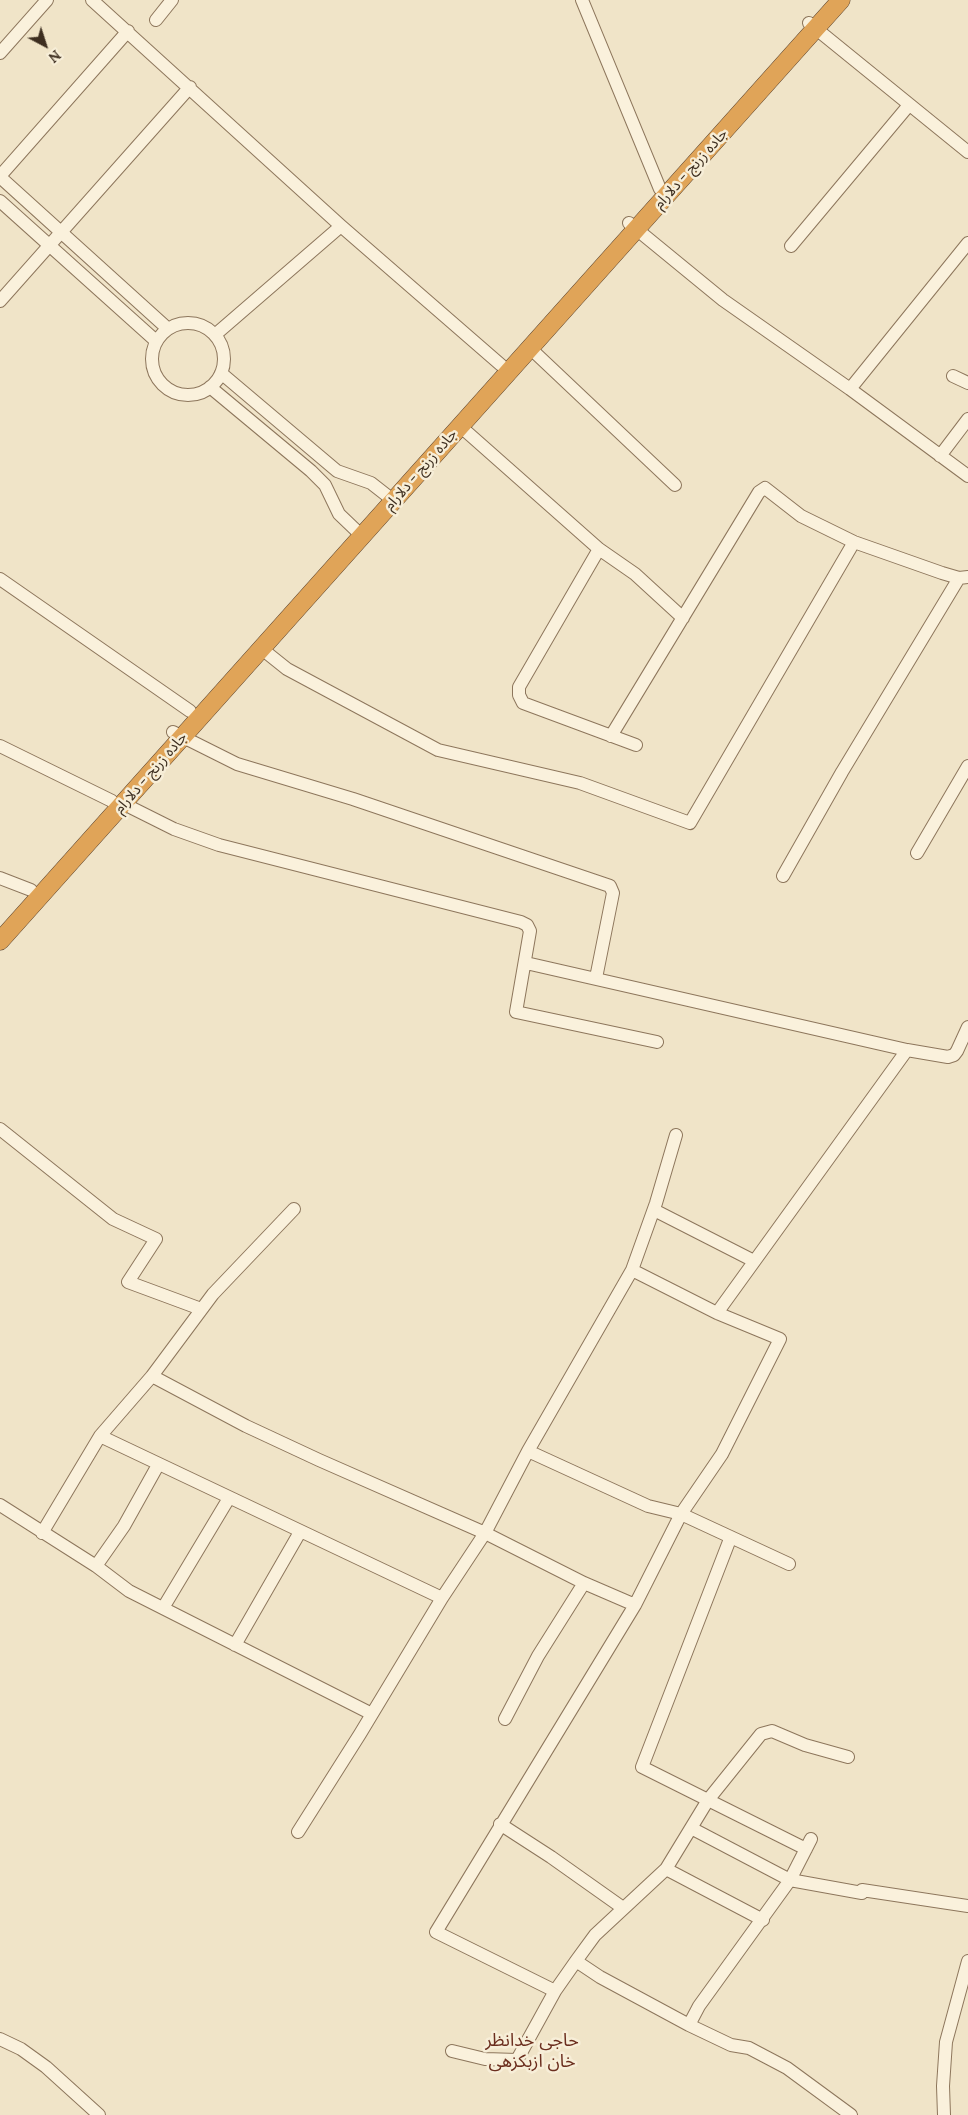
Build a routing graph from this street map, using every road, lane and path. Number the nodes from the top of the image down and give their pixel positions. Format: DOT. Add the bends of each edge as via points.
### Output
graph roads {
  1 [pos="47,0"];
  2 [pos="92,0"];
  3 [pos="172,0"];
  4 [pos="582,0"];
  5 [pos="829,0"];
  6 [pos="841,0"];
  7 [pos="156,20"];
  8 [pos="813,26"];
  9 [pos="128,31"];
  10 [pos="0,53"];
  11 [pos="190,87"];
  12 [pos="909,105"];
  13 [pos="968,152"];
  14 [pos="0,176"];
  15 [pos="660,189"];
  16 [pos="0,201"];
  17 [pos="341,226"];
  18 [pos="633,226"];
  19 [pos="61,232"];
  20 [pos="968,243"];
  21 [pos="49,245"];
  22 [pos="791,246"];
  23 [pos="0,301"];
  24 [pos="167,328"];
  25 [pos="216,334"];
  26 [pos="156,341"];
  27 [pos="530,348"];
  28 [pos="501,366"];
  29 [pos="221,373"];
  30 [pos="953,376"];
  31 [pos="968,383"];
  32 [pos="210,387"];
  33 [pos="850,389"];
  34 [pos="968,419"];
  35 [pos="460,426"];
  36 [pos="940,456"];
  37 [pos="968,476"];
  38 [pos="675,485"];
  39 [pos="390,498"];
  40 [pos="358,532"];
  41 [pos="854,542"];
  42 [pos="599,549"];
  43 [pos="964,578"];
  44 [pos="0,579"];
  45 [pos="683,618"];
  46 [pos="262,649"];
  47 [pos="190,711"];
  48 [pos="177,735"];
  49 [pos="611,736"];
  50 [pos="636,745"];
  51 [pos="0,746"];
  52 [pos="968,766"];
  53 [pos="118,803"];
  54 [pos="917,853"];
  55 [pos="783,876"];
  56 [pos="0,878"];
  57 [pos="31,890"];
  58 [pos="0,925"];
  59 [pos="0,941"];
  60 [pos="526,963"];
  61 [pos="596,978"];
  62 [pos="968,1027"];
  63 [pos="657,1042"];
  64 [pos="907,1050"];
  65 [pos="0,1129"];
  66 [pos="676,1135"];
  67 [pos="294,1209"];
  68 [pos="654,1210"];
  69 [pos="754,1261"];
  70 [pos="632,1270"];
  71 [pos="201,1309"];
  72 [pos="716,1313"];
  73 [pos="152,1376"];
  74 [pos="100,1436"];
  75 [pos="528,1450"];
  76 [pos="158,1465"];
  77 [pos="230,1498"];
  78 [pos="0,1505"];
  79 [pos="681,1514"];
  80 [pos="300,1532"];
  81 [pos="42,1533"];
  82 [pos="485,1533"];
  83 [pos="730,1539"];
  84 [pos="789,1564"];
  85 [pos="96,1566"];
  86 [pos="584,1582"];
  87 [pos="442,1598"];
  88 [pos="635,1605"];
  89 [pos="163,1608"];
  90 [pos="235,1645"];
  91 [pos="372,1714"];
  92 [pos="506,1719"];
  93 [pos="848,1757"];
  94 [pos="708,1800"];
  95 [pos="500,1824"];
  96 [pos="691,1828"];
  97 [pos="298,1832"];
  98 [pos="666,1868"];
  99 [pos="790,1880"];
  100 [pos="968,1906"];
  101 [pos="623,1908"];
  102 [pos="763,1920"];
  103 [pos="576,1961"];
  104 [pos="968,1961"];
  105 [pos="554,1991"];
  106 [pos="688,2025"];
  107 [pos="0,2039"];
  108 [pos="452,2051"];
  109 [pos="99,2115"];
  110 [pos="851,2115"];
  111 [pos="944,2115"];
  1 -- 10 [label="street"];
  2 -- 9 [label="street"];
  3 -- 7 [label="street"];
  4 -- 15 [label="street"];
  5 -- 8 [label="highway, جاده زرنج - دلارام"];
  6 -- 8 [label="highway, جاده زرنج - دلارام"];
  8 -- 12 [label="street"];
  8 -- 15 [label="highway, جاده زرنج - دلارام"];
  8 -- 18 [label="highway, جاده زرنج - دلارام"];
  9 -- 11 [label="street"];
  9 -- 14 [label="street"];
  11 -- 17 [label="street"];
  11 -- 19 [label="street"];
  12 -- 13 [label="street"];
  12 -- 22 [label="street"];
  14 -- 19 [label="street"];
  15 -- 18 [label="highway, جاده زرنج - دلارام"];
  16 -- 21 [label="street"];
  17 -- 25 [label="street"];
  17 -- 28 [label="street"];
  18 -- 27 [label="highway, جاده زرنج - دلارام"];
  18 -- 28 [label="highway, جاده زرنج - دلارام"];
  18 -- 33 [label="street" via="723,300"];
  19 -- 21 [label="street"];
  19 -- 24 [label="street"];
  20 -- 33 [label="street"];
  21 -- 23 [label="street"];
  21 -- 26 [label="street"];
  24 -- 25 [label="street" via="184,322 202,324"];
  24 -- 26 [label="street"];
  25 -- 29 [label="street" via="224,350"];
  26 -- 32 [label="street" via="151,358 155,376 167,389 183,395 201,393"];
  27 -- 35 [label="highway, جاده زرنج - دلارام"];
  27 -- 38 [label="street"];
  28 -- 39 [label="highway, جاده زرنج - دلارام"];
  29 -- 32 [label="street"];
  29 -- 39 [label="street" via="337,471 371,483"];
  30 -- 31 [label="street"];
  32 -- 40 [label="street" via="311,471 325,486 339,514"];
  33 -- 36 [label="street"];
  34 -- 36 [label="street"];
  35 -- 39 [label="highway, جاده زرنج - دلارام"];
  35 -- 42 [label="street"];
  36 -- 37 [label="street"];
  39 -- 40 [label="highway, جاده زرنج - دلارام"];
  40 -- 46 [label="highway, جاده زرنج - دلارام"];
  40 -- 47 [label="highway, جاده زرنج - دلارام"];
  41 -- 43 [label="street"];
  41 -- 45 [label="street" via="801,516 765,488 759,492"];
  41 -- 46 [label="street" via="690,823 580,783 438,750 287,669"];
  42 -- 45 [label="street" via="635,574"];
  42 -- 49 [label="street" via="518,687 523,703"];
  43 -- 55 [label="street" via="842,772"];
  44 -- 47 [label="street"];
  45 -- 49 [label="street"];
  46 -- 48 [label="highway, جاده زرنج - دلارام"];
  47 -- 48 [label="highway, جاده زرنج - دلارام"];
  48 -- 53 [label="highway, جاده زرنج - دلارام"];
  48 -- 61 [label="street" via="237,764 353,798 610,886 613,893"];
  49 -- 50 [label="street"];
  51 -- 53 [label="street"];
  52 -- 54 [label="street"];
  53 -- 57 [label="highway, جاده زرنج - دلارام"];
  53 -- 59 [label="highway, جاده زرنج - دلارام"];
  53 -- 60 [label="street" via="174,829 219,845 522,922 530,932"];
  56 -- 57 [label="street"];
  57 -- 58 [label="highway, جاده زرنج - دلارام"];
  60 -- 61 [label="street"];
  60 -- 63 [label="street" via="516,1012"];
  61 -- 64 [label="street"];
  62 -- 64 [label="street" via="954,1056"];
  64 -- 69 [label="street"];
  65 -- 71 [label="street" via="113,1219 156,1239 128,1282"];
  66 -- 68 [label="street"];
  67 -- 71 [label="street"];
  68 -- 69 [label="street"];
  68 -- 70 [label="street"];
  69 -- 72 [label="street"];
  70 -- 72 [label="street"];
  70 -- 75 [label="street"];
  71 -- 73 [label="street"];
  72 -- 79 [label="street" via="780,1339 722,1454"];
  73 -- 74 [label="street"];
  73 -- 82 [label="street" via="246,1426"];
  74 -- 76 [label="street"];
  74 -- 81 [label="street"];
  75 -- 79 [label="street" via="648,1506"];
  75 -- 82 [label="street"];
  76 -- 77 [label="street"];
  76 -- 85 [label="street" via="124,1526"];
  77 -- 80 [label="street"];
  77 -- 89 [label="street"];
  78 -- 81 [label="street"];
  79 -- 83 [label="street"];
  79 -- 88 [label="street"];
  80 -- 87 [label="street"];
  80 -- 90 [label="street"];
  81 -- 85 [label="street"];
  82 -- 86 [label="street"];
  82 -- 87 [label="street"];
  83 -- 84 [label="street"];
  83 -- 94 [label="street" via="642,1767"];
  85 -- 89 [label="street" via="129,1591"];
  86 -- 88 [label="street"];
  86 -- 92 [label="street" via="538,1656"];
  87 -- 91 [label="street"];
  88 -- 95 [label="street"];
  89 -- 90 [label="street"];
  90 -- 91 [label="street"];
  91 -- 97 [label="street"];
  93 -- 94 [label="street" via="772,1732 761,1734"];
  94 -- 96 [label="street"];
  94 -- 99 [label="street" via="809,1844"];
  95 -- 101 [label="street"];
  95 -- 105 [label="street" via="436,1932"];
  96 -- 98 [label="street"];
  96 -- 99 [label="street"];
  98 -- 101 [label="street"];
  98 -- 102 [label="street"];
  99 -- 100 [label="street"];
  99 -- 102 [label="street"];
  101 -- 103 [label="street" via="595,1935"];
  102 -- 106 [label="street"];
  103 -- 105 [label="street"];
  103 -- 106 [label="street"];
  104 -- 111 [label="street" via="946,2042"];
  105 -- 108 [label="street" via="517,2060 486,2059"];
  106 -- 110 [label="street" via="730,2045 749,2048 787,2068"];
  107 -- 109 [label="street" via="46,2067"];
}
